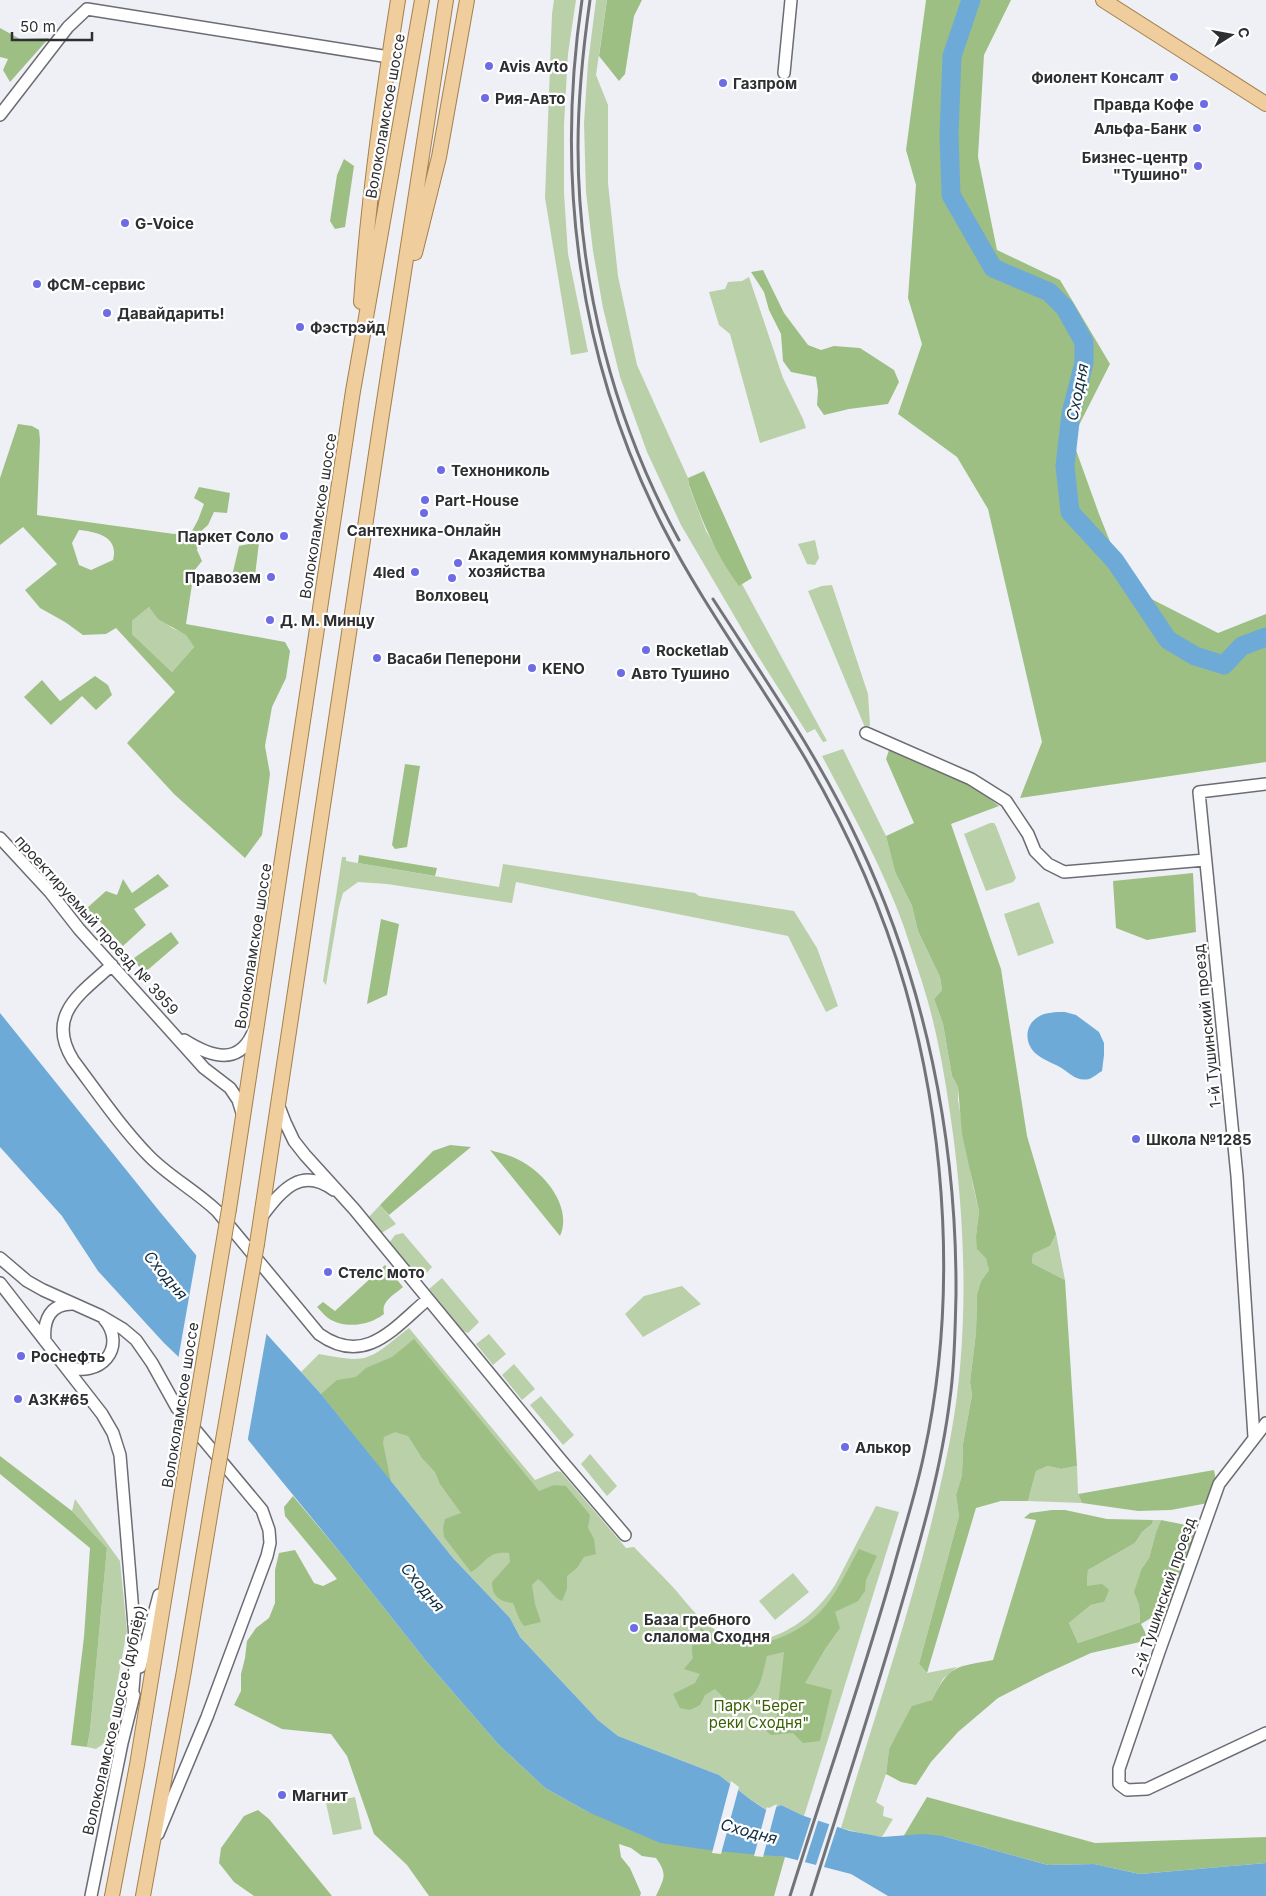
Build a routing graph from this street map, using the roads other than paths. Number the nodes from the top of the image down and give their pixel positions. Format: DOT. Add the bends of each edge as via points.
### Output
graph roads {
  1 [pos="398,0"];
  2 [pos="422,0"];
  3 [pos="446,0"];
  4 [pos="467,0"];
  5 [pos="791,0"];
  6 [pos="1103,0"];
  7 [pos="85,4"];
  8 [pos="388,57"];
  9 [pos="784,73"];
  10 [pos="1266,104"];
  11 [pos="0,115"];
  12 [pos="396,326"];
  13 [pos="355,380"];
  14 [pos="866,733"];
  15 [pos="1266,784"];
  16 [pos="0,838"];
  17 [pos="1205,860"];
  18 [pos="112,965"];
  19 [pos="258,1020"];
  20 [pos="172,1032"];
  21 [pos="278,1104"];
  22 [pos="243,1117"];
  23 [pos="343,1196"];
  24 [pos="262,1216"];
  25 [pos="0,1258"];
  26 [pos="0,1283"];
  27 [pos="428,1299"];
  28 [pos="76,1304"];
  29 [pos="101,1316"];
  30 [pos="45,1341"];
  31 [pos="64,1366"];
  32 [pos="1266,1423"];
  33 [pos="1254,1437"];
  34 [pos="625,1535"];
  35 [pos="172,1553"];
  36 [pos="132,1701"];
  37 [pos="1266,1733"];
  38 [pos="151,1850"];
  39 [pos="91,1896"];
  40 [pos="112,1896"];
  41 [pos="143,1896"];
  1 -- 8 [label="main road"];
  2 -- 13 [label="main road, Волоколамское шоссе"];
  3 -- 12 [label="main road"];
  4 -- 12 [label="main road" via="437,165"];
  5 -- 9 [label="street"];
  6 -- 10 [label="main road"];
  7 -- 8 [label="street"];
  7 -- 11 [label="street"];
  8 -- 13 [label="main road" via="365,246"];
  12 -- 21 [label="main road"];
  13 -- 19 [label="main road, Волоколамское шоссе"];
  14 -- 17 [label="street" via="971,779 1006,801 1035,851 1048,864 1064,872"];
  15 -- 17 [label="street, 1-й Тушинский проезд" via="1199,792"];
  16 -- 18 [label="street, проектируемый проезд № 3959"];
  17 -- 33 [label="street, 1-й Тушинский проезд" via="1237,1176"];
  18 -- 20 [label="street, проектируемый проезд № 3959"];
  18 -- 27 [label="street" via="72,1002 64,1017 63,1037 73,1060 147,1154 202,1196 319,1334 330,1342 352,1348 373,1343"];
  19 -- 20 [label="street, проектируемый проезд № 3959" via="245,1046 233,1054 222,1056 200,1050"];
  19 -- 22 [label="main road, Волоколамское шоссе"];
  20 -- 22 [label="street, проектируемый проезд № 3959" via="204,1068 230,1088"];
  21 -- 23 [label="street" via="294,1141"];
  21 -- 24 [label="main road"];
  22 -- 35 [label="main road, Волоколамское шоссе, bridge"];
  23 -- 24 [label="street" via="320,1182 301,1181 282,1191"];
  23 -- 27 [label="street"];
  24 -- 38 [label="main road, bridge"];
  25 -- 28 [label="street" via="43,1290"];
  26 -- 30 [label="street"];
  27 -- 34 [label="street"];
  28 -- 29 [label="street"];
  28 -- 30 [label="street" via="62,1306 49,1314 45,1321"];
  29 -- 31 [label="street" via="111,1331 112,1340 105,1361 87,1370"];
  29 -- 38 [label="street" via="136,1340 177,1408 255,1502 267,1521 270,1543 207,1717"];
  30 -- 31 [label="street"];
  31 -- 36 [label="street" via="102,1414 120,1455 136,1653"];
  32 -- 33 [label="street, 2-й Тушинский проезд"];
  33 -- 37 [label="street, 2-й Тушинский проезд" via="1219,1484 1119,1769 1119,1784 1127,1790 1148,1789"];
  35 -- 36 [label="street, Волоколамское шоссе (дублёр)"];
  35 -- 40 [label="main road, Волоколамское шоссе"];
  36 -- 39 [label="street, Волоколамское шоссе (дублёр)"];
  38 -- 41 [label="main road"];
}
